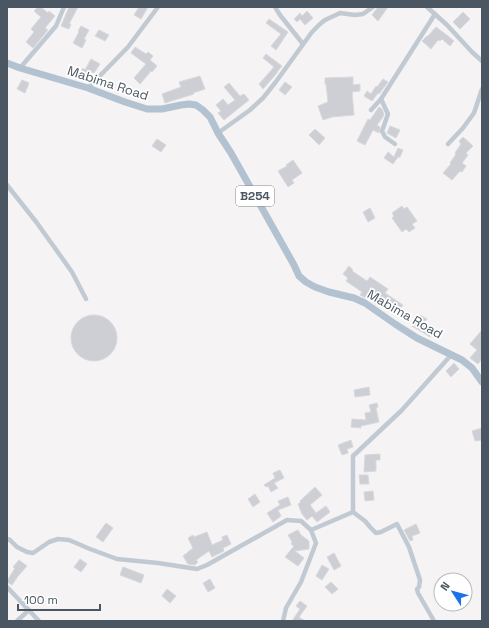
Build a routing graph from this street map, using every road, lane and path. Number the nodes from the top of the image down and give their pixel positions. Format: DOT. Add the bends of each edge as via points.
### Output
graph roads {
  1 [pos="64,7"];
  2 [pos="158,7"];
  3 [pos="275,7"];
  4 [pos="373,7"];
  5 [pos="427,7"];
  6 [pos="435,14"];
  7 [pos="303,44"];
  8 [pos="482,61"];
  9 [pos="7,62"];
  10 [pos="20,68"];
  11 [pos="88,88"];
  12 [pos="482,89"];
  13 [pos="381,99"];
  14 [pos="371,110"];
  15 [pos="218,132"];
  16 [pos="395,144"];
  17 [pos="448,144"];
  18 [pos="7,185"];
  19 [pos="86,299"];
  20 [pos="452,354"];
  21 [pos="482,382"];
  22 [pos="353,512"];
  23 [pos="311,530"];
  24 [pos="7,539"];
  25 [pos="7,587"];
  26 [pos="29,610"];
  27 [pos="17,621"];
  28 [pos="39,621"];
  29 [pos="283,621"];
  30 [pos="434,621"];
  1 -- 10 [label="street" via="56,26"];
  2 -- 11 [label="street" via="128,47"];
  3 -- 7 [label="street"];
  4 -- 7 [label="street" via="363,14 340,13 325,20"];
  5 -- 6 [label="street"];
  6 -- 8 [label="street"];
  6 -- 13 [label="street"];
  7 -- 15 [label="street" via="263,98"];
  9 -- 10 [label="main road, Mabima Road / B254"];
  10 -- 11 [label="main road, Mabima Road / B254"];
  11 -- 15 [label="main road, Mabima Road / B254" via="147,109 162,110 181,105 196,105 210,117"];
  12 -- 17 [label="street" via="474,113"];
  13 -- 14 [label="street"];
  13 -- 16 [label="street" via="388,114 382,131 385,138"];
  15 -- 20 [label="main road, Mabima Road / B254" via="299,276 315,287 365,303 418,338"];
  18 -- 19 [label="street" via="72,272"];
  20 -- 21 [label="main road, Mabima Road / B254" via="472,368"];
  20 -- 22 [label="street" via="402,410 353,456"];
  22 -- 23 [label="street"];
  22 -- 30 [label="street" via="376,533 397,524 409,547 420,580 418,593"];
  23 -- 24 [label="street" via="301,521 287,520 197,569 117,559 69,540 58,539 49,542 33,553 17,547"];
  23 -- 29 [label="street" via="316,543 301,582 286,608"];
  25 -- 26 [label="street"];
  26 -- 27 [label="street"];
  26 -- 28 [label="street"];
}
